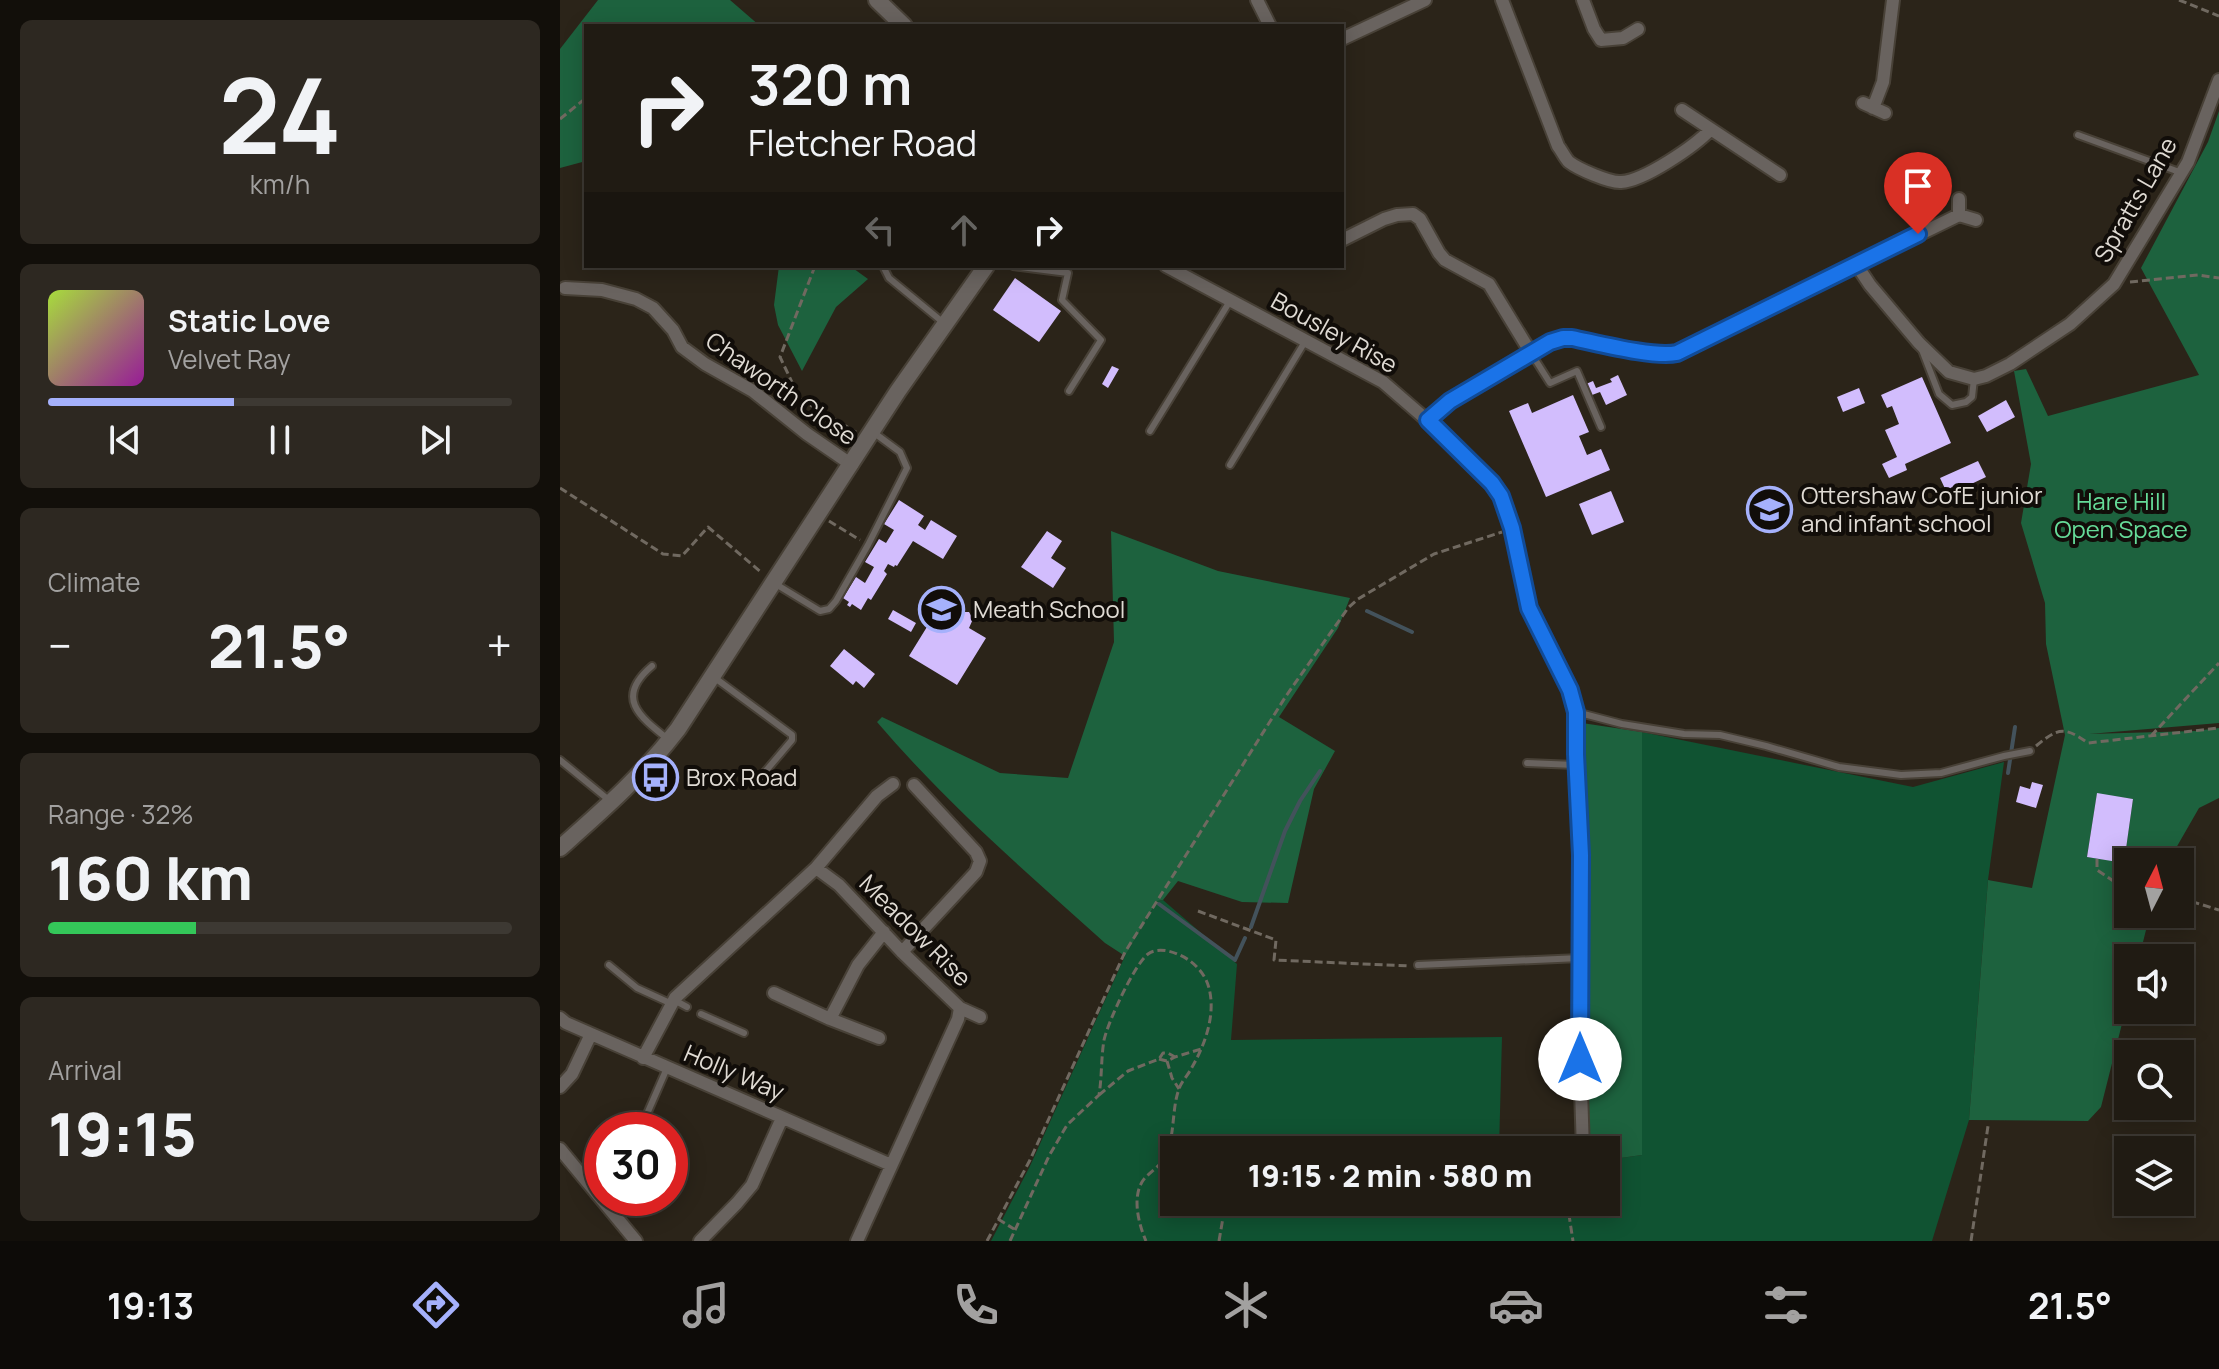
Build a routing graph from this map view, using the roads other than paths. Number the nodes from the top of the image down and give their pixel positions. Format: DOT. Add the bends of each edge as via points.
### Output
graph roads {
  1 [pos="877,0"];
  2 [pos="1257,0"];
  3 [pos="1425,0"];
  4 [pos="1502,0"];
  5 [pos="1583,0"];
  6 [pos="1893,0"];
  7 [pos="902,24"];
  8 [pos="1269,24"];
  9 [pos="1638,29"];
  10 [pos="1344,38"];
  11 [pos="2219,80"];
  12 [pos="1873,108"];
  13 [pos="1682,110"];
  14 [pos="1711,129"];
  15 [pos="2078,135"];
  16 [pos="2182,173"];
  17 [pos="1780,175"];
  18 [pos="1959,199"];
  19 [pos="1959,215"];
  20 [pos="1976,220"];
  21 [pos="1344,239"];
  22 [pos="1856,264"];
  23 [pos="884,268"];
  24 [pos="985,268"];
  25 [pos="1029,268"];
  26 [pos="1170,268"];
  27 [pos="565,288"];
  28 [pos="1230,301"];
  29 [pos="945,324"];
  30 [pos="1306,340"];
  31 [pos="1919,343"];
  32 [pos="1531,353"];
  33 [pos="1974,379"];
  34 [pos="1069,391"];
  35 [pos="1428,420"];
  36 [pos="1601,427"];
  37 [pos="1150,431"];
  38 [pos="870,436"];
  39 [pos="852,465"];
  40 [pos="1230,465"];
  41 [pos="774,583"];
  42 [pos="652,666"];
  43 [pos="712,676"];
  44 [pos="1576,712"];
  45 [pos="670,740"];
  46 [pos="2030,751"];
  47 [pos="560,760"];
  48 [pos="1527,763"];
  49 [pos="1577,765"];
  50 [pos="759,779"];
  51 [pos="893,784"];
  52 [pos="914,785"];
  53 [pos="611,803"];
  54 [pos="560,848"];
  55 [pos="816,868"];
  56 [pos="884,932"];
  57 [pos="902,952"];
  58 [pos="1580,958"];
  59 [pos="609,965"];
  60 [pos="1418,965"];
  61 [pos="774,993"];
  62 [pos="673,1002"];
  63 [pos="687,1007"];
  64 [pos="960,1008"];
  65 [pos="701,1014"];
  66 [pos="980,1017"];
  67 [pos="560,1018"];
  68 [pos="830,1019"];
  69 [pos="744,1033"];
  70 [pos="591,1034"];
  71 [pos="879,1038"];
  72 [pos="643,1058"];
  73 [pos="667,1068"];
  74 [pos="560,1087"];
  75 [pos="648,1112"];
  76 [pos="782,1118"];
  77 [pos="1583,1136"];
  78 [pos="560,1149"];
  79 [pos="891,1165"];
  80 [pos="636,1241"];
  81 [pos="700,1241"];
  82 [pos="857,1241"];
  1 -- 7 [label="street"];
  2 -- 8 [label="street"];
  3 -- 10 [label="street"];
  4 -- 14 [label="street" via="1558,146 1570,162 1621,182 1676,158"];
  5 -- 9 [label="street" via="1601,40 1623,38"];
  6 -- 12 [label="street" via="1883,82"];
  11 -- 16 [label="street, Spratts Lane"];
  13 -- 14 [label="street"];
  14 -- 17 [label="street"];
  15 -- 16 [label="lane"];
  16 -- 33 [label="street, Spratts Lane" via="2104,295 2010,364"];
  18 -- 19 [label="street"];
  19 -- 20 [label="street"];
  19 -- 22 [label="street"];
  21 -- 32 [label="street" via="1384,219 1413,214 1445,260 1489,284"];
  22 -- 31 [label="street"];
  22 -- 32 [label="street" via="1677,353 1563,338"];
  23 -- 29 [label="lane"];
  24 -- 29 [label="street"];
  25 -- 34 [label="lane" via="1068,273 1062,300 1101,340"];
  26 -- 28 [label="street, Bousley Rise"];
  27 -- 39 [label="street, Chaworth Close" via="602,290 653,308 682,347 753,391"];
  28 -- 30 [label="street, Bousley Rise"];
  28 -- 37 [label="lane"];
  29 -- 38 [label="street"];
  30 -- 35 [label="street, Bousley Rise" via="1383,382"];
  30 -- 40 [label="lane"];
  31 -- 33 [label="street" via="1949,372"];
  31 -- 33 [label="lane" via="1939,394 1952,405 1972,397"];
  32 -- 35 [label="street"];
  32 -- 36 [label="lane" via="1550,383 1577,371"];
  35 -- 44 [label="street, Bousley Rise" via="1501,496 1529,608"];
  38 -- 39 [label="street"];
  38 -- 41 [label="lane" via="900,452 907,468 836,601 820,611"];
  39 -- 41 [label="street"];
  41 -- 43 [label="street"];
  42 -- 45 [label="lane" via="638,678 633,697 641,717"];
  43 -- 45 [label="street"];
  43 -- 50 [label="lane" via="792,735"];
  44 -- 46 [label="lane" via="1670,732 1720,735 1839,767 1901,775 1941,773"];
  44 -- 49 [label="street, Bousley Rise"];
  45 -- 53 [label="street"];
  47 -- 53 [label="lane"];
  48 -- 49 [label="lane"];
  49 -- 58 [label="street, Bousley Rise"];
  51 -- 55 [label="street"];
  52 -- 57 [label="street" via="980,861 976,872"];
  53 -- 54 [label="street"];
  55 -- 56 [label="street, Meadow Rise"];
  55 -- 62 [label="street"];
  56 -- 57 [label="street, Meadow Rise"];
  56 -- 68 [label="street" via="858,965"];
  57 -- 64 [label="street, Meadow Rise"];
  58 -- 60 [label="lane"];
  58 -- 77 [label="street, Bousley Rise"];
  59 -- 62 [label="lane" via="637,988"];
  61 -- 68 [label="street"];
  62 -- 63 [label="lane"];
  62 -- 72 [label="street"];
  64 -- 66 [label="street"];
  64 -- 79 [label="street, Meadow Rise"];
  65 -- 69 [label="lane"];
  67 -- 70 [label="street, Holly Way"];
  68 -- 71 [label="street"];
  70 -- 72 [label="street, Holly Way"];
  70 -- 74 [label="street"];
  72 -- 73 [label="street, Holly Way"];
  73 -- 75 [label="lane"];
  73 -- 76 [label="street, Holly Way"];
  76 -- 79 [label="street, Holly Way"];
  76 -- 81 [label="street" via="752,1185"];
  78 -- 80 [label="street"];
  79 -- 82 [label="street, Meadow Rise"];
}
